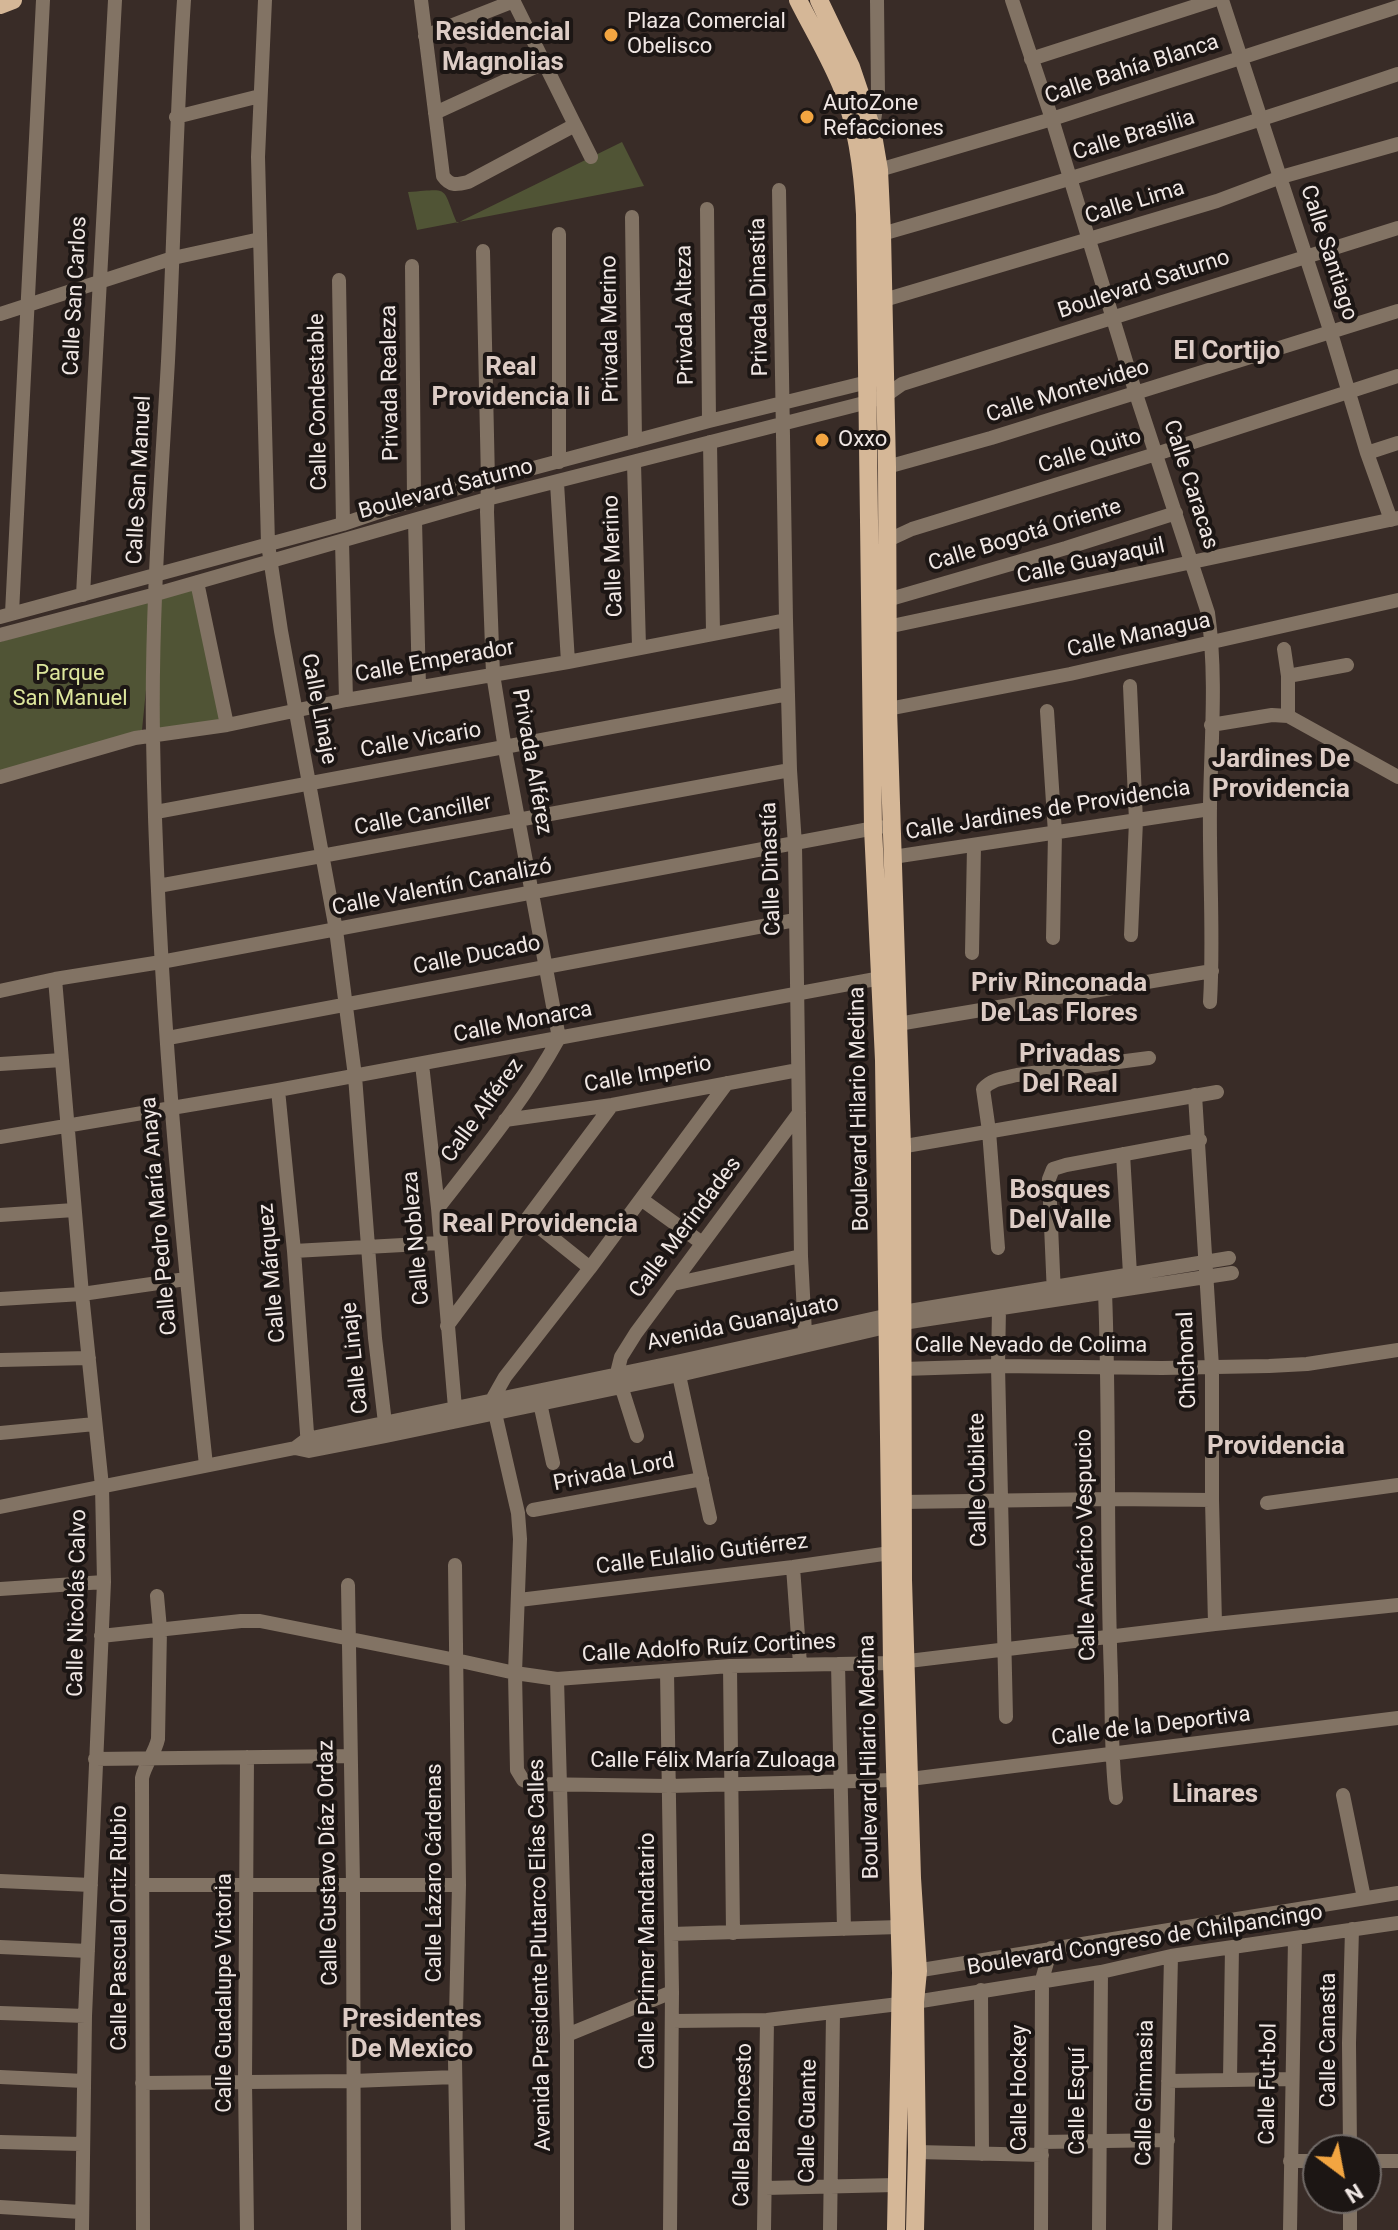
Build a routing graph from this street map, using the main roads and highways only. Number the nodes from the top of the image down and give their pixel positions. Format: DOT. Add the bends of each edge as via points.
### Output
graph roads {
  1 [pos="13,0"];
  2 [pos="798,0"];
  3 [pos="819,0"];
  4 [pos="0,5"];
  5 [pos="882,389"];
  6 [pos="894,1148"];
  7 [pos="895,1319"];
  8 [pos="898,1662"];
  9 [pos="902,1780"];
  10 [pos="909,1972"];
  11 [pos="907,2003"];
  12 [pos="896,2230"];
  13 [pos="915,2230"];
  1 -- 4 [label="main road"];
  2 -- 5 [label="main road, Boulevard Hilario Medina" via="843,90 859,150"];
  3 -- 5 [label="main road, Boulevard Hilario Medina" via="851,67 872,129 879,170"];
  5 -- 6 [label="main road, Boulevard Hilario Medina" via="898,1024"];
  5 -- 6 [label="main road, Boulevard Hilario Medina" via="873,828"];
  6 -- 7 [label="main road, Boulevard Hilario Medina"];
  7 -- 8 [label="main road, Boulevard Hilario Medina" via="890,1553"];
  7 -- 8 [label="main road, Boulevard Hilario Medina" via="903,1369"];
  8 -- 9 [label="main road, Boulevard Hilario Medina"];
  9 -- 10 [label="main road, Boulevard Hilario Medina" via="912,1878"];
  9 -- 10 [label="main road, Boulevard Hilario Medina" via="899,1927"];
  10 -- 11 [label="main road, Boulevard Hilario Medina"];
  11 -- 12 [label="main road, Boulevard Hilario Medina"];
  11 -- 13 [label="main road, Boulevard Hilario Medina" via="917,2152"];
}
